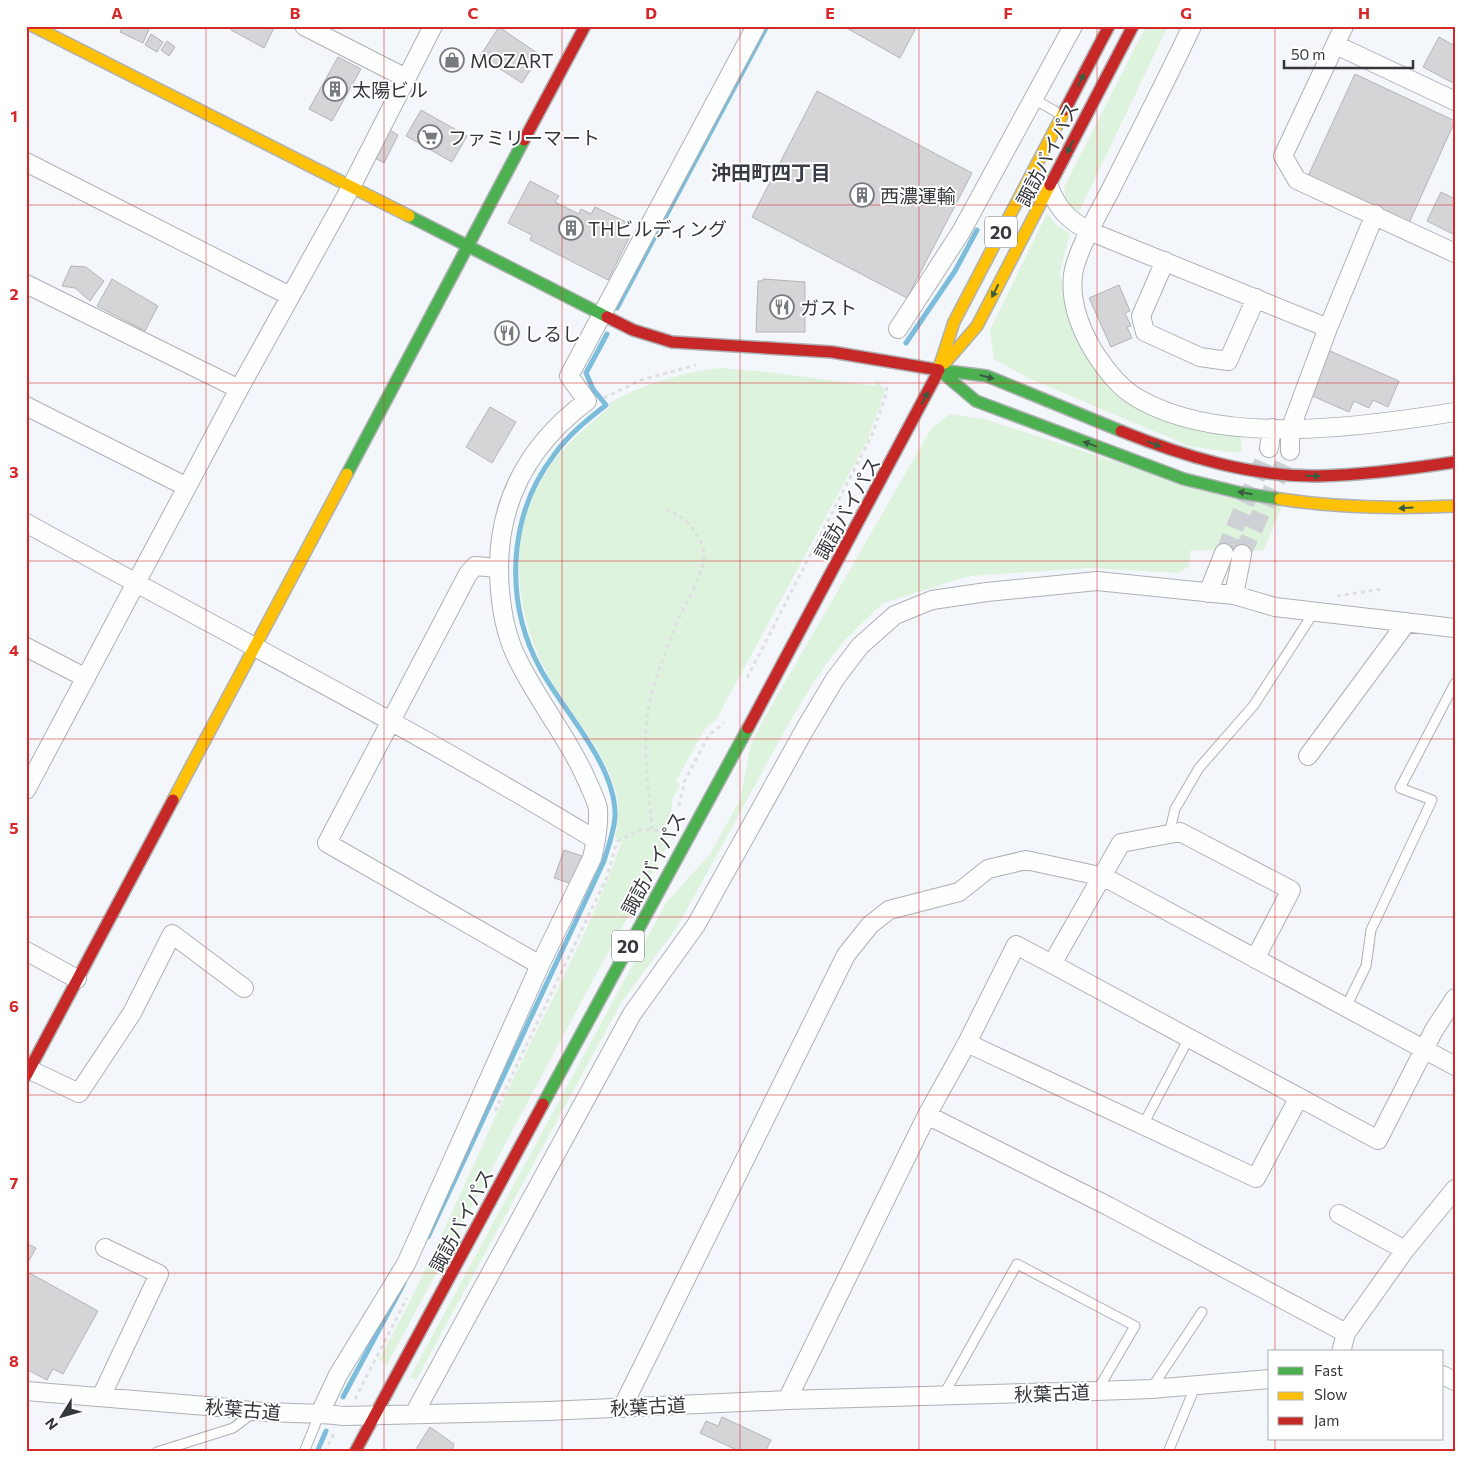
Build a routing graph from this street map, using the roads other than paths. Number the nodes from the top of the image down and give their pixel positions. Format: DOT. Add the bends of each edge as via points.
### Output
graph roads {
  1 [pos="33,26"];
  2 [pos="304,26"];
  3 [pos="433,26"];
  4 [pos="585,26"];
  5 [pos="756,26"];
  6 [pos="1073,26"];
  7 [pos="1108,26"];
  8 [pos="1133,26"];
  9 [pos="1192,26"];
  10 [pos="1344,26"];
  11 [pos="1336,44"];
  12 [pos="406,78"];
  13 [pos="1030,97"];
  14 [pos="1455,101"];
  15 [pos="1062,115"];
  16 [pos="26,162"];
  17 [pos="1049,187"];
  18 [pos="350,189"];
  19 [pos="1375,214"];
  20 [pos="1089,232"];
  21 [pos="467,247"];
  22 [pos="1455,253"];
  23 [pos="1165,261"];
  24 [pos="26,284"];
  25 [pos="290,296"];
  26 [pos="1256,298"];
  27 [pos="601,314"];
  28 [pos="1328,328"];
  29 [pos="898,329"];
  30 [pos="939,370"];
  31 [pos="238,389"];
  32 [pos="26,406"];
  33 [pos="1455,412"];
  34 [pos="1281,429"];
  35 [pos="1269,448"];
  36 [pos="1290,450"];
  37 [pos="1455,462"];
  38 [pos="187,487"];
  39 [pos="1455,506"];
  40 [pos="26,523"];
  41 [pos="1224,553"];
  42 [pos="1242,554"];
  43 [pos="498,568"];
  44 [pos="136,583"];
  45 [pos="1208,593"];
  46 [pos="1234,595"];
  47 [pos="1314,612"];
  48 [pos="1407,622"];
  49 [pos="1455,628"];
  50 [pos="26,647"];
  51 [pos="256,647"];
  52 [pos="86,678"];
  53 [pos="1455,683"];
  54 [pos="390,722"];
  55 [pos="1308,756"];
  56 [pos="26,790"];
  57 [pos="1170,834"];
  58 [pos="596,840"];
  59 [pos="1104,877"];
  60 [pos="26,951"];
  61 [pos="1256,959"];
  62 [pos="1052,964"];
  63 [pos="540,965"];
  64 [pos="77,979"];
  65 [pos="244,988"];
  66 [pos="1455,998"];
  67 [pos="1346,1007"];
  68 [pos="1190,1038"];
  69 [pos="967,1044"];
  70 [pos="1424,1050"];
  71 [pos="1455,1066"];
  72 [pos="27,1072"];
  73 [pos="1299,1097"];
  74 [pos="927,1115"];
  75 [pos="1143,1125"];
  76 [pos="1455,1189"];
  77 [pos="1338,1214"];
  78 [pos="105,1248"];
  79 [pos="1405,1250"];
  80 [pos="1202,1312"];
  81 [pos="1346,1333"];
  82 [pos="1342,1350"];
  83 [pos="1268,1379"];
  84 [pos="1196,1385"];
  85 [pos="1151,1389"];
  86 [pos="26,1391"];
  87 [pos="1097,1391"];
  88 [pos="942,1396"];
  89 [pos="100,1397"];
  90 [pos="787,1400"];
  91 [pos="622,1408"];
  92 [pos="254,1412"];
  93 [pos="320,1413"];
  94 [pos="374,1414"];
  95 [pos="414,1414"];
  96 [pos="158,1452"];
  97 [pos="304,1452"];
  98 [pos="354,1452"];
  99 [pos="1168,1452"];
  1 -- 18 [label="main road"];
  2 -- 12 [label="street"];
  3 -- 12 [label="street"];
  4 -- 21 [label="main road"];
  5 -- 27 [label="street"];
  6 -- 13 [label="street"];
  15 -- 7 [label="main road, 諏訪バイパス / 20, one-way"];
  8 -- 17 [label="main road, 諏訪バイパス / 20, one-way"];
  9 -- 20 [label="street"];
  10 -- 11 [label="street"];
  11 -- 14 [label="street"];
  11 -- 19 [label="street" via="1283,156 1297,180"];
  12 -- 18 [label="street"];
  13 -- 15 [label="lane"];
  13 -- 29 [label="street" via="961,232"];
  15 -- 30 [label="main road, 諏訪バイパス / 20" via="954,322"];
  16 -- 25 [label="street"];
  17 -- 20 [label="street" via="1058,208"];
  17 -- 30 [label="main road, 諏訪バイパス / 20, one-way" via="977,326"];
  18 -- 21 [label="main road"];
  18 -- 25 [label="street"];
  19 -- 22 [label="street"];
  19 -- 28 [label="street"];
  20 -- 23 [label="street"];
  20 -- 34 [label="street" via="1073,274 1073,299 1084,335 1107,373 1137,398 1167,413 1204,422"];
  21 -- 27 [label="main road"];
  21 -- 51 [label="main road"];
  23 -- 26 [label="street"];
  23 -- 26 [label="street" via="1141,316 1145,332 1200,357 1228,361"];
  24 -- 31 [label="street"];
  25 -- 31 [label="street"];
  26 -- 28 [label="street"];
  27 -- 30 [label="main road" via="633,330 672,342 832,352"];
  27 -- 43 [label="street" via="569,376 587,401 563,419 528,462 506,510"];
  28 -- 34 [label="street"];
  30 -- 37 [label="main road, one-way" via="987,376 1157,445 1234,467 1316,476 1386,473"];
  39 -- 30 [label="main road, one-way" via="1397,509 1317,504 1240,493 1184,479 976,402"];
  94 -- 30 [label="main road, 諏訪バイパス / 20, one-way"];
  31 -- 38 [label="street"];
  32 -- 38 [label="street"];
  33 -- 34 [label="street" via="1372,424"];
  34 -- 35 [label="street"];
  34 -- 36 [label="street"];
  38 -- 44 [label="street"];
  40 -- 44 [label="street"];
  41 -- 45 [label="street"];
  42 -- 46 [label="street"];
  43 -- 54 [label="street" via="475,566 468,574"];
  43 -- 58 [label="street" via="502,614 516,657 536,695 578,758 598,808"];
  44 -- 51 [label="street"];
  44 -- 52 [label="street"];
  45 -- 46 [label="street"];
  45 -- 95 [label="street" via="1097,581 932,600 895,616 860,646 805,729 696,925 632,1014"];
  46 -- 47 [label="street" via="1275,607"];
  47 -- 48 [label="street"];
  47 -- 57 [label="lane" via="1254,706 1199,768 1174,809"];
  48 -- 49 [label="street"];
  48 -- 55 [label="street"];
  50 -- 52 [label="street"];
  51 -- 54 [label="street"];
  51 -- 64 [label="main road"];
  52 -- 56 [label="street"];
  53 -- 67 [label="lane" via="1400,788 1432,800 1371,930 1366,966"];
  54 -- 58 [label="street"];
  54 -- 63 [label="street" via="326,843"];
  57 -- 59 [label="street" via="1121,843"];
  57 -- 61 [label="street" via="1180,832 1291,890"];
  58 -- 63 [label="street" via="584,876"];
  59 -- 61 [label="street"];
  59 -- 62 [label="street"];
  59 -- 91 [label="street" via="1026,860 988,869 958,892 889,910 870,925 846,955"];
  60 -- 64 [label="street"];
  61 -- 67 [label="street"];
  62 -- 68 [label="street"];
  62 -- 69 [label="street" via="1016,945"];
  63 -- 93 [label="street" via="406,1264 338,1375"];
  64 -- 72 [label="main road"];
  65 -- 72 [label="street" via="172,934 132,1013 79,1093"];
  66 -- 70 [label="street"];
  67 -- 70 [label="street"];
  68 -- 73 [label="street"];
  68 -- 75 [label="lane"];
  69 -- 74 [label="street"];
  69 -- 75 [label="street"];
  70 -- 71 [label="street"];
  70 -- 73 [label="street" via="1378,1140"];
  73 -- 75 [label="street" via="1256,1178"];
  74 -- 81 [label="street" via="1108,1206"];
  74 -- 90 [label="street"];
  76 -- 79 [label="street"];
  77 -- 79 [label="street"];
  78 -- 89 [label="street" via="159,1274"];
  79 -- 81 [label="street"];
  80 -- 85 [label="lane"];
  81 -- 82 [label="street"];
  83 -- 84 [label="street, 秋葉古道"];
  84 -- 85 [label="street, 秋葉古道"];
  84 -- 99 [label="lane"];
  85 -- 87 [label="street, 秋葉古道"];
  86 -- 89 [label="street, 秋葉古道"];
  87 -- 88 [label="street, 秋葉古道"];
  87 -- 88 [label="lane" via="1135,1326 1017,1264"];
  88 -- 90 [label="street, 秋葉古道"];
  89 -- 92 [label="street, 秋葉古道"];
  90 -- 91 [label="street, 秋葉古道"];
  91 -- 95 [label="street, 秋葉古道"];
  92 -- 93 [label="street, 秋葉古道"];
  92 -- 96 [label="lane" via="233,1428"];
  93 -- 94 [label="street, 秋葉古道" via="344,1416"];
  93 -- 97 [label="lane"];
  94 -- 95 [label="street, 秋葉古道"];
  94 -- 98 [label="main road, 諏訪バイパス / 20"];
}
